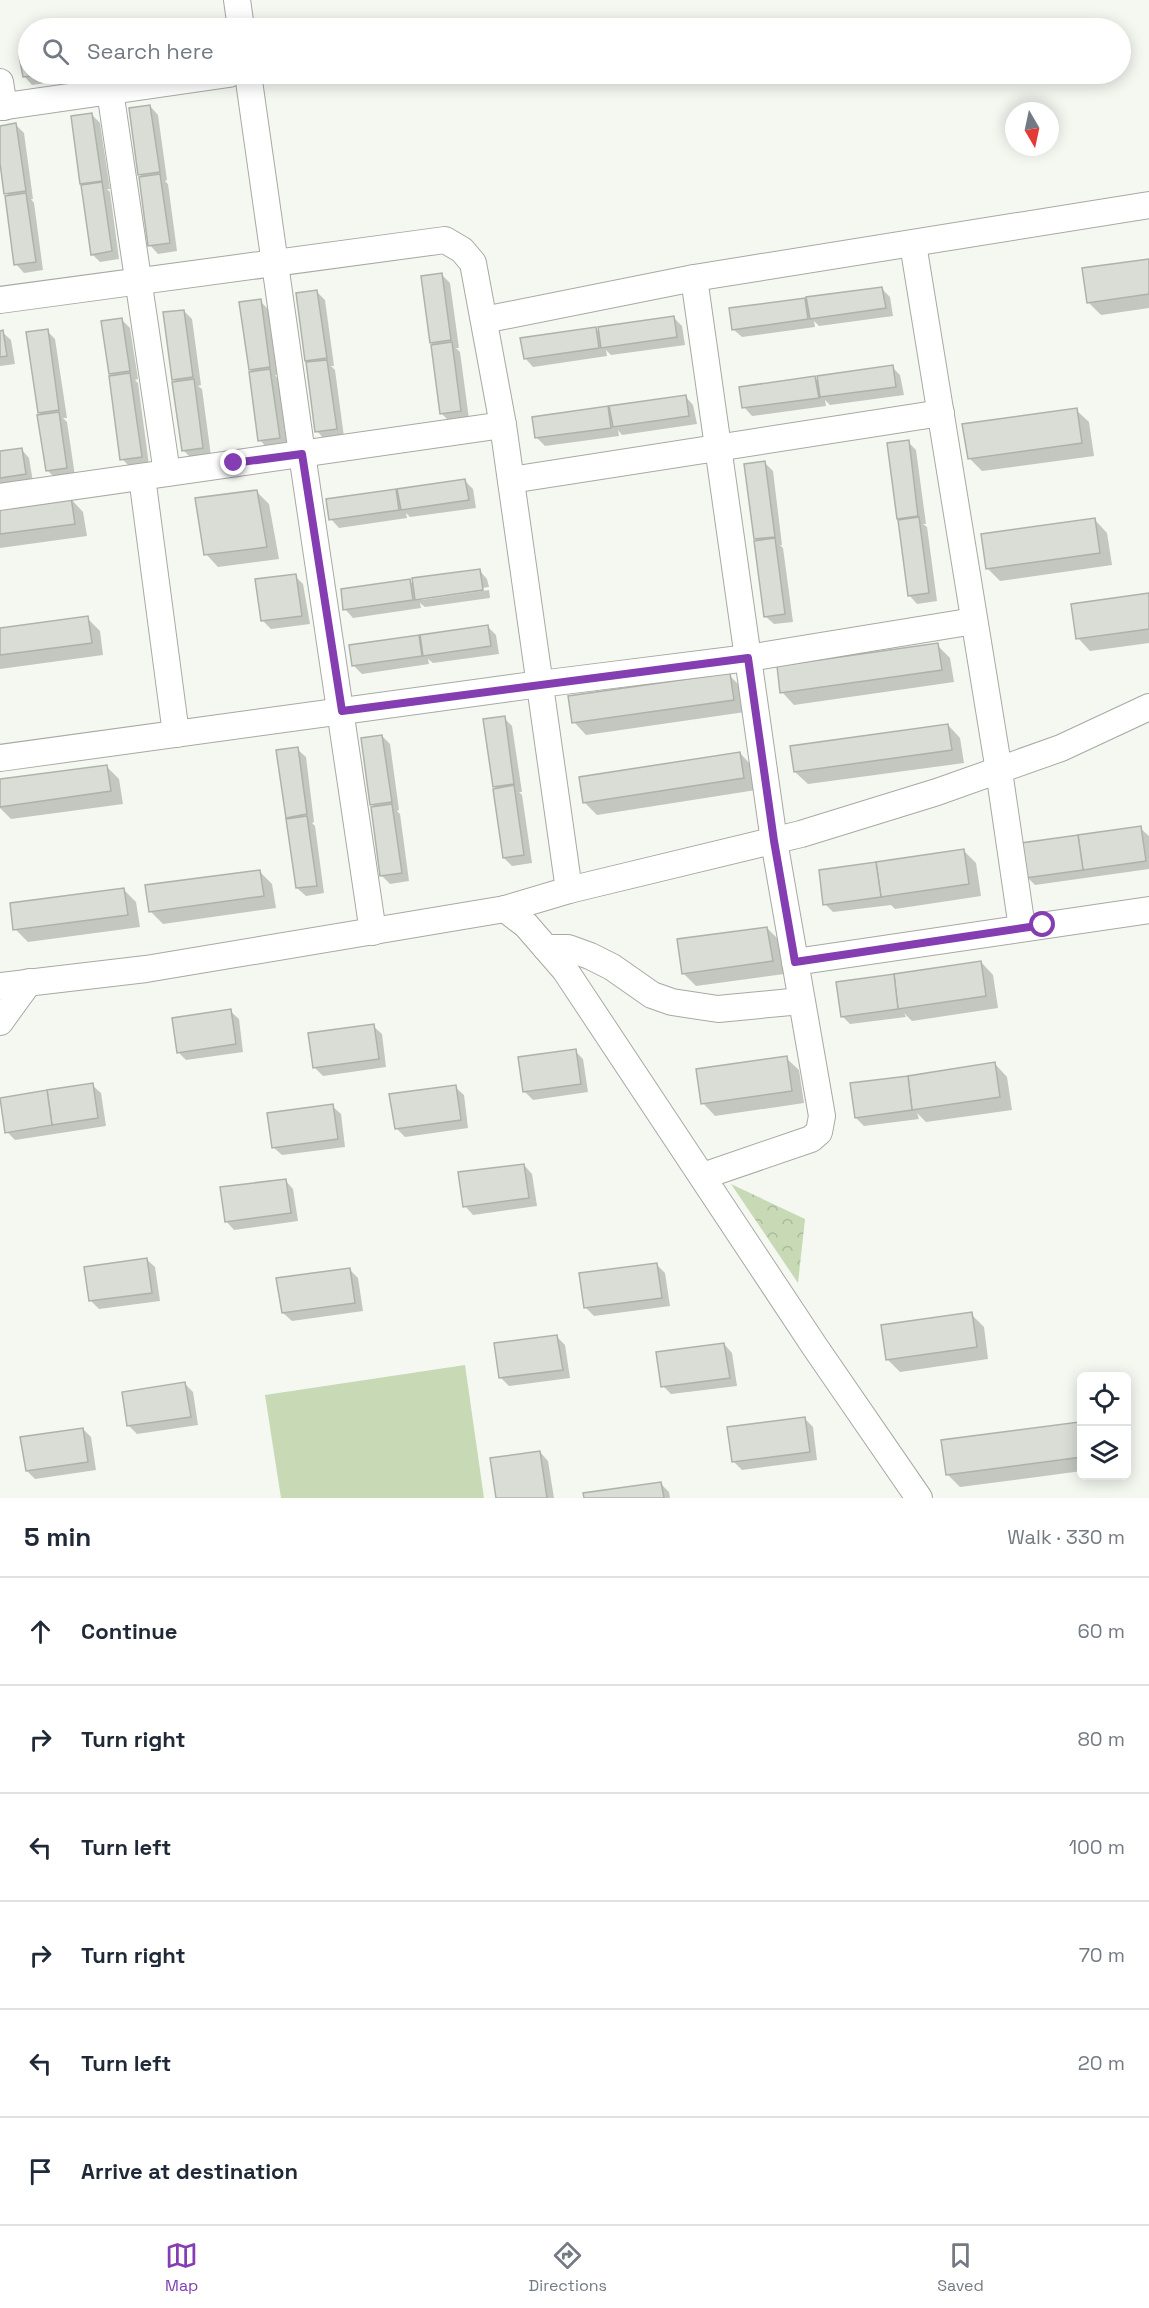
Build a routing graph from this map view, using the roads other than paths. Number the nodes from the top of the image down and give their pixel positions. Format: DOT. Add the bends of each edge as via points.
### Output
graph roads {
  1 [pos="237,0"];
  2 [pos="240,18"];
  3 [pos="159,84"];
  4 [pos="249,84"];
  5 [pos="110,91"];
  6 [pos="1,99"];
  7 [pos="1149,205"];
  8 [pos="913,244"];
  9 [pos="276,262"];
  10 [pos="694,278"];
  11 [pos="140,282"];
  12 [pos="0,300"];
  13 [pos="484,320"];
  14 [pos="941,413"];
  15 [pos="504,425"];
  16 [pos="718,446"];
  17 [pos="302,454"];
  18 [pos="167,473"];
  19 [pos="142,477"];
  20 [pos="511,480"];
  21 [pos="0,497"];
  22 [pos="974,621"];
  23 [pos="748,658"];
  24 [pos="540,684"];
  25 [pos="1149,707"];
  26 [pos="342,711"];
  27 [pos="176,734"];
  28 [pos="0,758"];
  29 [pos="999,771"];
  30 [pos="774,841"];
  31 [pos="569,890"];
  32 [pos="505,909"];
  33 [pos="1149,910"];
  34 [pos="1022,928"];
  35 [pos="373,932"];
  36 [pos="546,948"];
  37 [pos="795,962"];
  38 [pos="29,982"];
  39 [pos="0,986"];
  40 [pos="801,1001"];
  41 [pos="0,1022"];
  42 [pos="703,1176"];
  43 [pos="919,1498"];
  1 -- 2 [label="street"];
  3 -- 5 [label="street"];
  4 -- 9 [label="street"];
  5 -- 6 [label="street"];
  5 -- 11 [label="street"];
  7 -- 8 [label="street"];
  8 -- 10 [label="street"];
  8 -- 14 [label="street"];
  9 -- 11 [label="street"];
  9 -- 13 [label="street" via="445,240 462,250 473,263"];
  9 -- 17 [label="street"];
  10 -- 13 [label="street"];
  10 -- 16 [label="street"];
  11 -- 12 [label="street"];
  11 -- 18 [label="street"];
  13 -- 15 [label="street"];
  14 -- 16 [label="street"];
  14 -- 22 [label="street"];
  15 -- 17 [label="street"];
  15 -- 20 [label="street"];
  16 -- 20 [label="street"];
  16 -- 23 [label="street"];
  17 -- 18 [label="street"];
  17 -- 26 [label="street"];
  18 -- 19 [label="street"];
  19 -- 21 [label="street"];
  19 -- 27 [label="street"];
  20 -- 24 [label="street"];
  22 -- 23 [label="street"];
  22 -- 29 [label="street"];
  23 -- 24 [label="street"];
  23 -- 30 [label="street"];
  24 -- 26 [label="street"];
  24 -- 31 [label="street"];
  25 -- 29 [label="street" via="1061,748"];
  26 -- 27 [label="street"];
  26 -- 35 [label="street"];
  27 -- 28 [label="street"];
  29 -- 30 [label="street"];
  29 -- 34 [label="street"];
  30 -- 31 [label="street"];
  30 -- 37 [label="street"];
  31 -- 32 [label="street"];
  32 -- 35 [label="street"];
  32 -- 36 [label="street"];
  33 -- 34 [label="street"];
  34 -- 37 [label="street"];
  35 -- 38 [label="street" via="146,969"];
  36 -- 40 [label="street" via="568,948 590,956 652,995 672,1002 718,1009"];
  36 -- 42 [label="street" via="565,970"];
  37 -- 40 [label="street"];
  38 -- 39 [label="street"];
  38 -- 41 [label="street"];
  40 -- 42 [label="street" via="822,1116 819,1132 811,1139"];
  42 -- 43 [label="street"];
}
